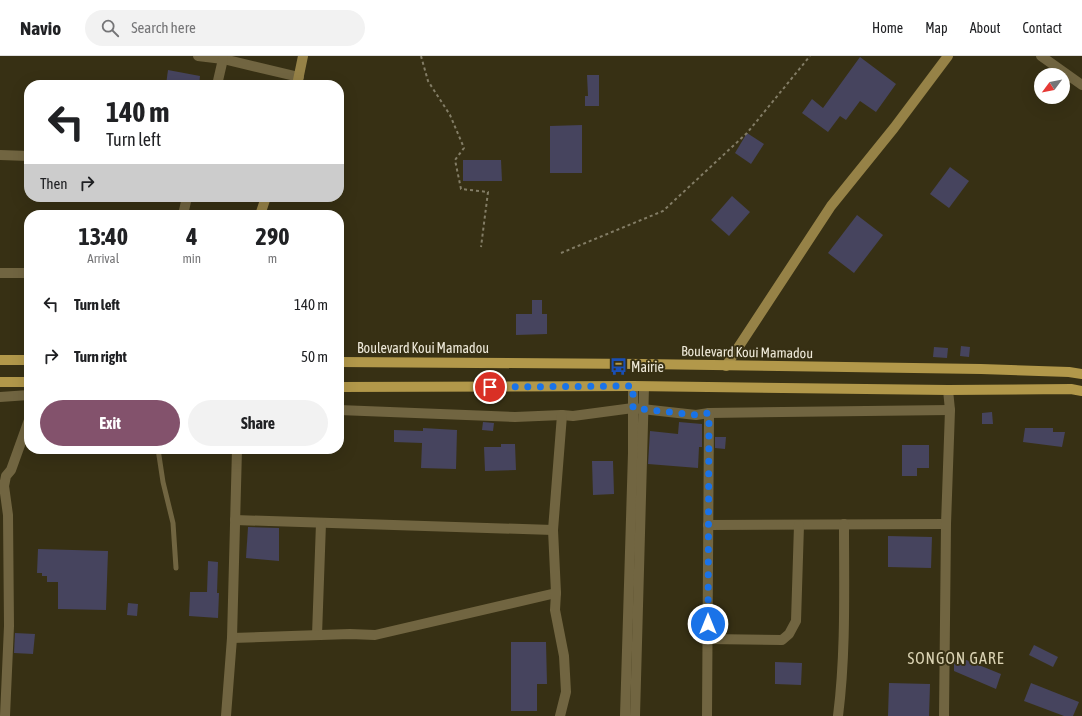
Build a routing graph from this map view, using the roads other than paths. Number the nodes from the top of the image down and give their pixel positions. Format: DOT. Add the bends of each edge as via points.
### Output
graph roads {
  1 [pos="198,56"];
  2 [pos="303,56"];
  3 [pos="948,56"];
  4 [pos="1041,56"];
  5 [pos="224,59"];
  6 [pos="218,80"];
  7 [pos="295,80"];
  8 [pos="298,80"];
  9 [pos="1082,85"];
  10 [pos="0,155"];
  11 [pos="24,156"];
  12 [pos="0,273"];
  13 [pos="24,273"];
  14 [pos="0,360"];
  15 [pos="24,360"];
  16 [pos="344,362"];
  17 [pos="726,366"];
  18 [pos="1082,374"];
  19 [pos="0,382"];
  20 [pos="24,382"];
  21 [pos="633,386"];
  22 [pos="344,387"];
  23 [pos="644,387"];
  24 [pos="948,390"];
  25 [pos="1082,391"];
  26 [pos="24,395"];
  27 [pos="0,397"];
  28 [pos="638,409"];
  29 [pos="344,410"];
  30 [pos="950,410"];
  31 [pos="709,413"];
  32 [pos="562,415"];
  33 [pos="24,434"];
  34 [pos="159,454"];
  35 [pos="237,454"];
  36 [pos="11,470"];
  37 [pos="0,473"];
  38 [pos="235,520"];
  39 [pos="321,523"];
  40 [pos="844,524"];
  41 [pos="946,524"];
  42 [pos="708,525"];
  43 [pos="799,525"];
  44 [pos="553,530"];
  45 [pos="176,568"];
  46 [pos="556,593"];
  47 [pos="317,635"];
  48 [pos="232,638"];
  49 [pos="708,638"];
  50 [pos="4,716"];
  51 [pos="226,716"];
  52 [pos="560,716"];
  53 [pos="625,716"];
  54 [pos="635,716"];
  55 [pos="707,716"];
  56 [pos="838,716"];
  57 [pos="944,716"];
  1 -- 5 [label="street"];
  2 -- 8 [label="street"];
  3 -- 17 [label="street" via="831,206"];
  4 -- 9 [label="street"];
  5 -- 6 [label="street"];
  5 -- 7 [label="street"];
  10 -- 11 [label="street"];
  12 -- 13 [label="street"];
  14 -- 15 [label="main road"];
  16 -- 17 [label="main road, Boulevard Koui Mamadou"];
  17 -- 18 [label="main road, Boulevard Koui Mamadou" via="980,369"];
  19 -- 20 [label="main road"];
  21 -- 22 [label="main road"];
  21 -- 23 [label="main road"];
  21 -- 28 [label="street"];
  23 -- 24 [label="main road"];
  23 -- 28 [label="street"];
  24 -- 25 [label="main road"];
  24 -- 30 [label="street"];
  26 -- 27 [label="street"];
  28 -- 31 [label="street" via="696,415"];
  28 -- 32 [label="street"];
  28 -- 53 [label="street" via="633,453"];
  28 -- 54 [label="street"];
  29 -- 32 [label="street" via="515,417"];
  30 -- 31 [label="street"];
  30 -- 41 [label="street"];
  31 -- 42 [label="street"];
  32 -- 44 [label="street"];
  33 -- 36 [label="street"];
  34 -- 45 [label="lane" via="173,523"];
  35 -- 38 [label="street"];
  36 -- 37 [label="street"];
  36 -- 50 [label="street" via="6,476 4,486 8,515 9,626"];
  38 -- 39 [label="street"];
  38 -- 48 [label="street"];
  39 -- 44 [label="street"];
  39 -- 47 [label="street"];
  40 -- 41 [label="street"];
  40 -- 43 [label="street"];
  40 -- 56 [label="street" via="844,615"];
  41 -- 57 [label="street"];
  42 -- 43 [label="street"];
  42 -- 49 [label="street"];
  43 -- 49 [label="street" via="796,621 789,634 782,640"];
  44 -- 46 [label="street"];
  46 -- 47 [label="street" via="375,635"];
  46 -- 52 [label="street" via="566,692"];
  47 -- 48 [label="street"];
  48 -- 51 [label="street"];
  49 -- 55 [label="street"];
}
